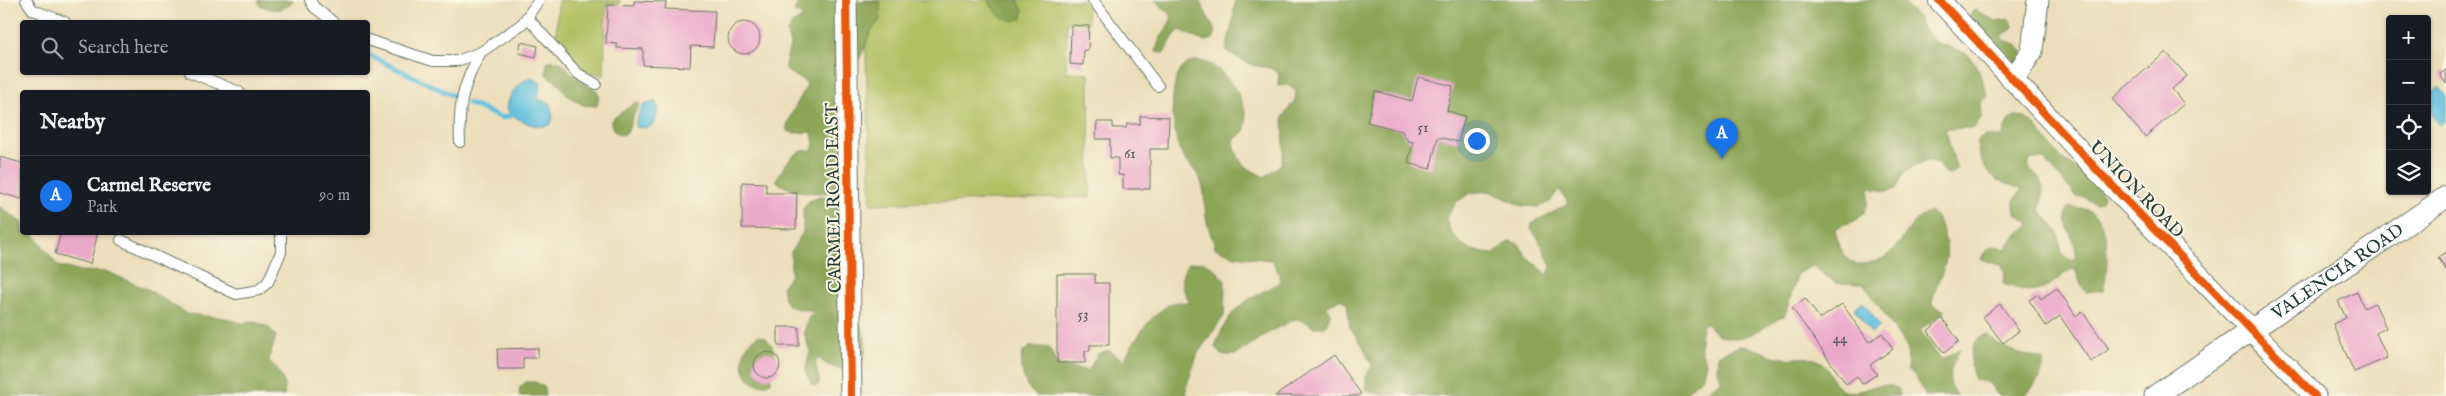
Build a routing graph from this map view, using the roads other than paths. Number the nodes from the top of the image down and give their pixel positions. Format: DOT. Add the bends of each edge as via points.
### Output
graph roads {
  1 [pos="26,0"];
  2 [pos="310,0"];
  3 [pos="539,0"];
  4 [pos="846,0"];
  5 [pos="1093,0"];
  6 [pos="1939,0"];
  7 [pos="2038,0"];
  8 [pos="528,18"];
  9 [pos="60,20"];
  10 [pos="330,20"];
  11 [pos="370,41"];
  12 [pos="481,52"];
  13 [pos="198,75"];
  14 [pos="2013,80"];
  15 [pos="596,84"];
  16 [pos="1158,86"];
  17 [pos="235,90"];
  18 [pos="460,142"];
  19 [pos="2446,197"];
  20 [pos="281,235"];
  21 [pos="121,240"];
  22 [pos="2251,331"];
  23 [pos="851,396"];
  24 [pos="2155,396"];
  25 [pos="2315,396"];
  1 -- 9 [label="lane" via="33,10"];
  2 -- 10 [label="lane"];
  3 -- 8 [label="lane"];
  4 -- 23 [label="street, CARMEL ROAD EAST"];
  5 -- 16 [label="lane"];
  6 -- 14 [label="street, UNION ROAD"];
  7 -- 14 [label="street" via="2032,51"];
  8 -- 12 [label="lane"];
  8 -- 15 [label="lane" via="577,73"];
  11 -- 12 [label="lane" via="433,61 457,61"];
  12 -- 18 [label="lane" via="460,103"];
  13 -- 17 [label="lane"];
  14 -- 22 [label="street, UNION ROAD"];
  19 -- 22 [label="street, VALENCIA ROAD"];
  20 -- 21 [label="lane" via="280,258 268,282 259,290 236,294"];
  22 -- 24 [label="street, VALENCIA ROAD"];
  22 -- 25 [label="street, UNION ROAD"];
}
